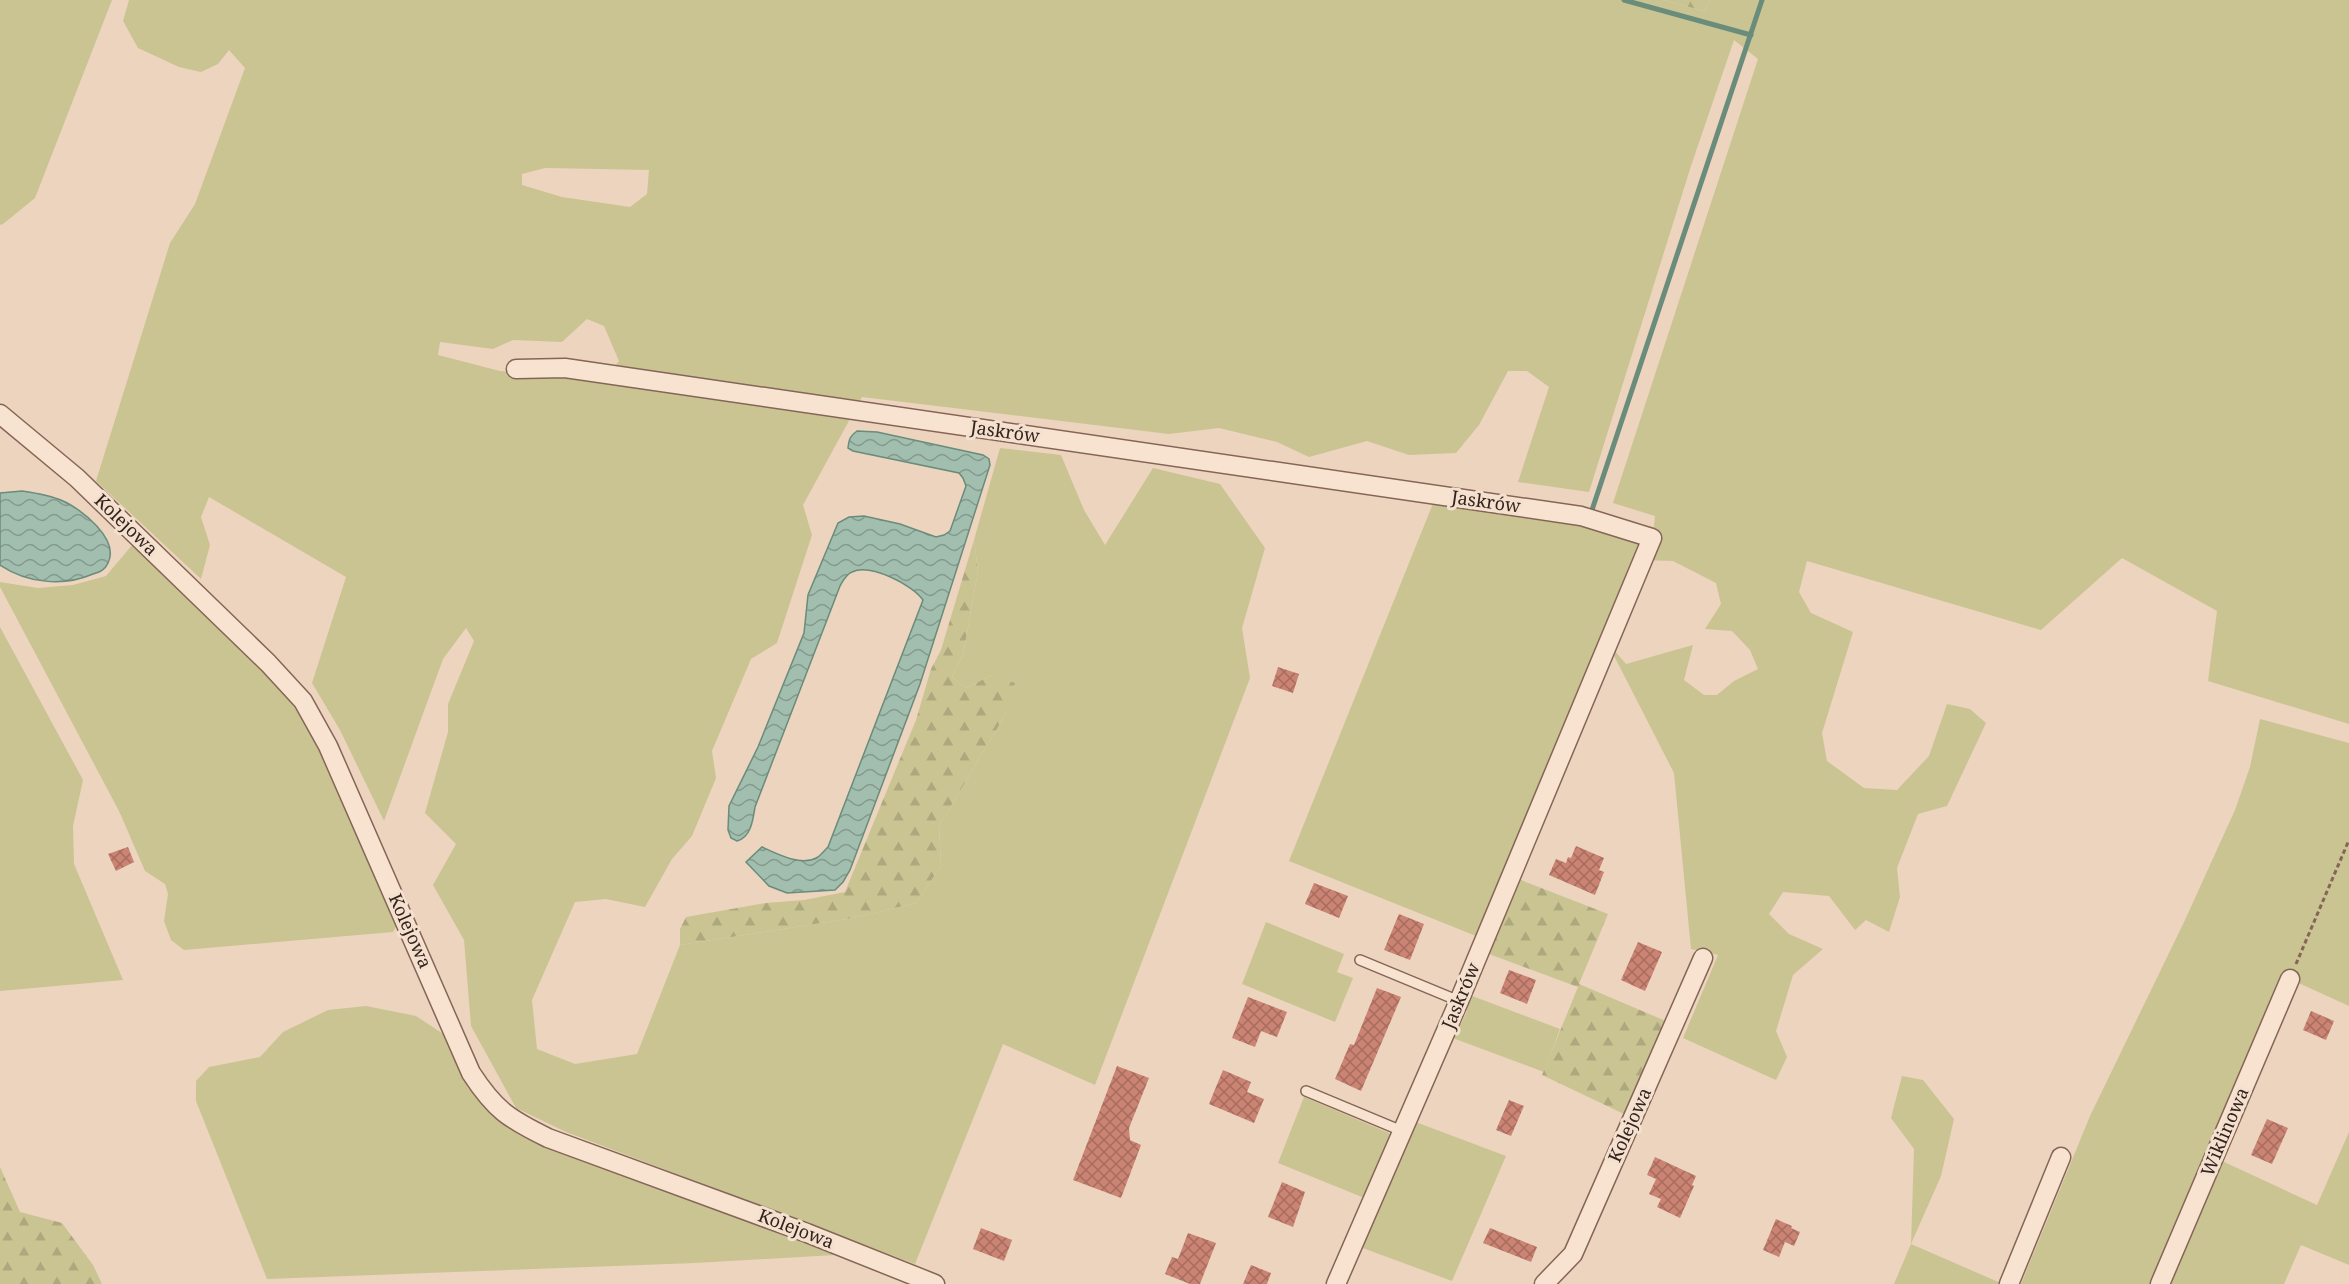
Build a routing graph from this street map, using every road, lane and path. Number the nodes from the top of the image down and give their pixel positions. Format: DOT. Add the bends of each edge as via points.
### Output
graph roads {
  1 [pos="516,369"];
  2 [pos="0,414"];
  3 [pos="2349,840"];
  4 [pos="1703,958"];
  5 [pos="1360,960"];
  6 [pos="2290,979"];
  7 [pos="1459,1001"];
  8 [pos="1306,1091"];
  9 [pos="1402,1131"];
  10 [pos="2061,1157"];
  11 [pos="935,1284"];
  12 [pos="1336,1284"];
  13 [pos="1544,1284"];
  14 [pos="2009,1284"];
  15 [pos="2160,1284"];
  1 -- 7 [label="street, Jaskrów" via="565,368 1569,514 1652,538"];
  2 -- 11 [label="street, Kolejowa" via="77,478 303,701 332,756 471,1073 495,1107 548,1138"];
  3 -- 6 [label="path"];
  4 -- 13 [label="street, Kolejowa" via="1573,1254"];
  5 -- 7 [label="lane"];
  6 -- 15 [label="street, Wiklinowa"];
  7 -- 9 [label="street, Jaskrów"];
  8 -- 9 [label="lane"];
  9 -- 12 [label="street, Jaskrów"];
  10 -- 14 [label="street"];
}
